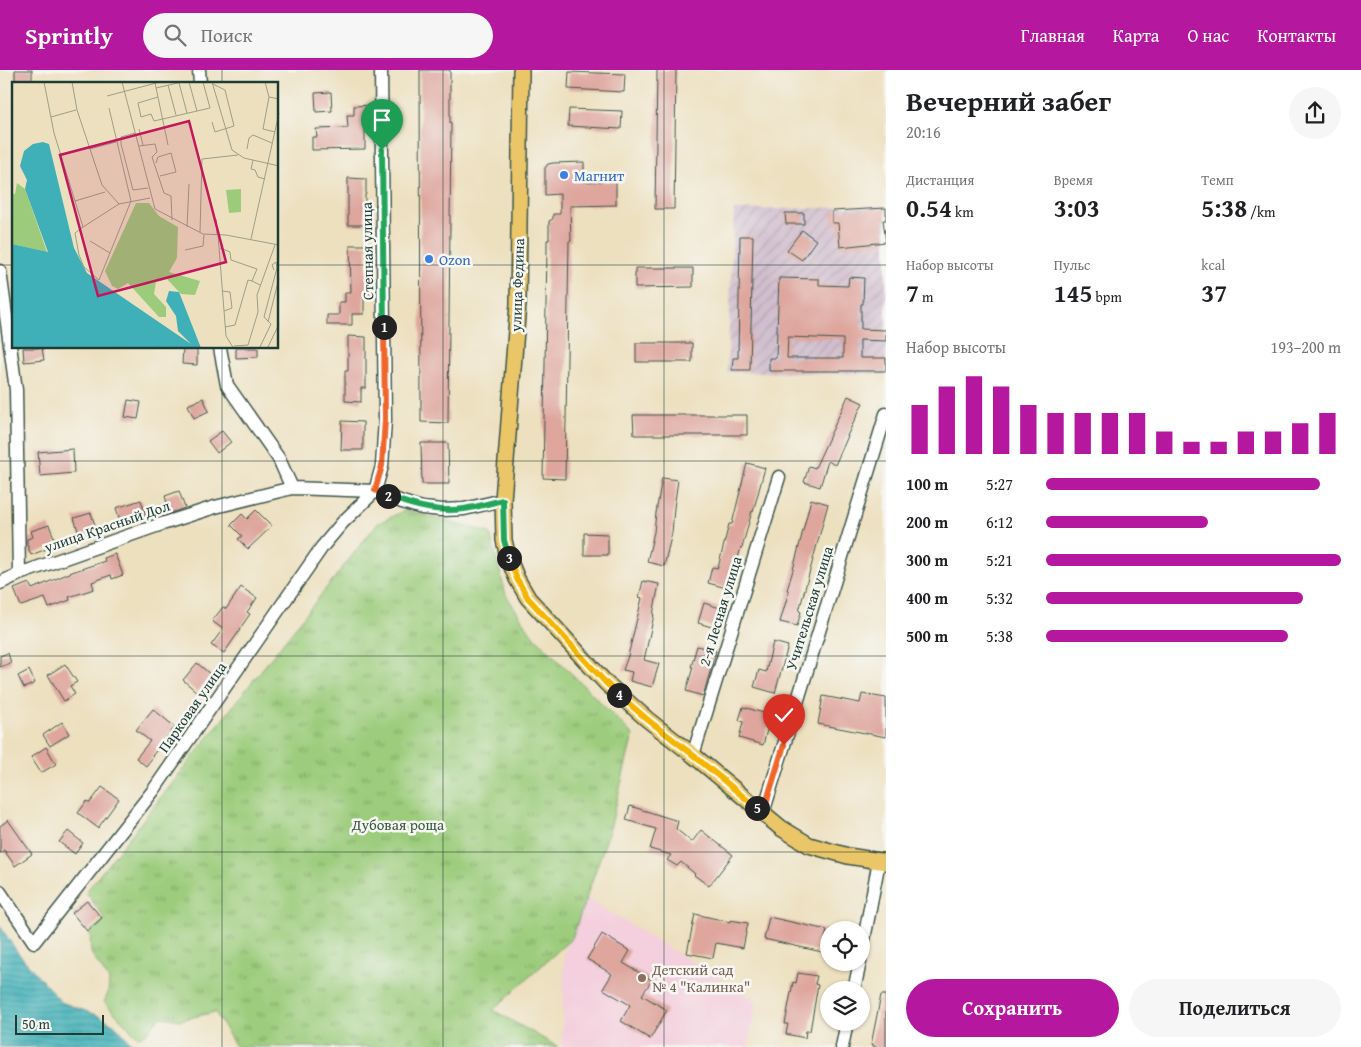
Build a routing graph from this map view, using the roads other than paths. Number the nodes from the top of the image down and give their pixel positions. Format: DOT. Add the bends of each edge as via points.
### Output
graph roads {
  1 [pos="381,70"];
  2 [pos="520,70"];
  3 [pos="0,271"];
  4 [pos="220,349"];
  5 [pos="886,414"];
  6 [pos="779,477"];
  7 [pos="292,488"];
  8 [pos="375,490"];
  9 [pos="503,500"];
  10 [pos="18,574"];
  11 [pos="0,583"];
  12 [pos="693,755"];
  13 [pos="763,813"];
  14 [pos="882,861"];
  15 [pos="0,892"];
  16 [pos="869,921"];
  17 [pos="845,1031"];
  18 [pos="842,1047"];
  1 -- 8 [label="street, Степная улица" via="385,420 382,466"];
  2 -- 9 [label="main road, улица Федина" via="518,304"];
  3 -- 10 [label="street" via="16,390"];
  4 -- 7 [label="street" via="226,385 279,459"];
  5 -- 13 [label="street, Учительская улица"];
  6 -- 12 [label="street, 2-я Лесная улица"];
  7 -- 8 [label="street, улица Красный Дол"];
  7 -- 10 [label="street, улица Красный Дол" via="215,507"];
  8 -- 9 [label="street, улица Красный Дол" via="422,508 442,510 464,509"];
  8 -- 15 [label="street, Парковая улица" via="322,547 153,791 34,942"];
  9 -- 12 [label="main road, улица Федина" via="508,557 528,598 606,683"];
  10 -- 11 [label="street, улица Красный Дол"];
  12 -- 13 [label="main road, улица Федина"];
  13 -- 14 [label="main road, улица Федина" via="809,845"];
  14 -- 16 [label="street"];
  17 -- 18 [label="street"];
}
